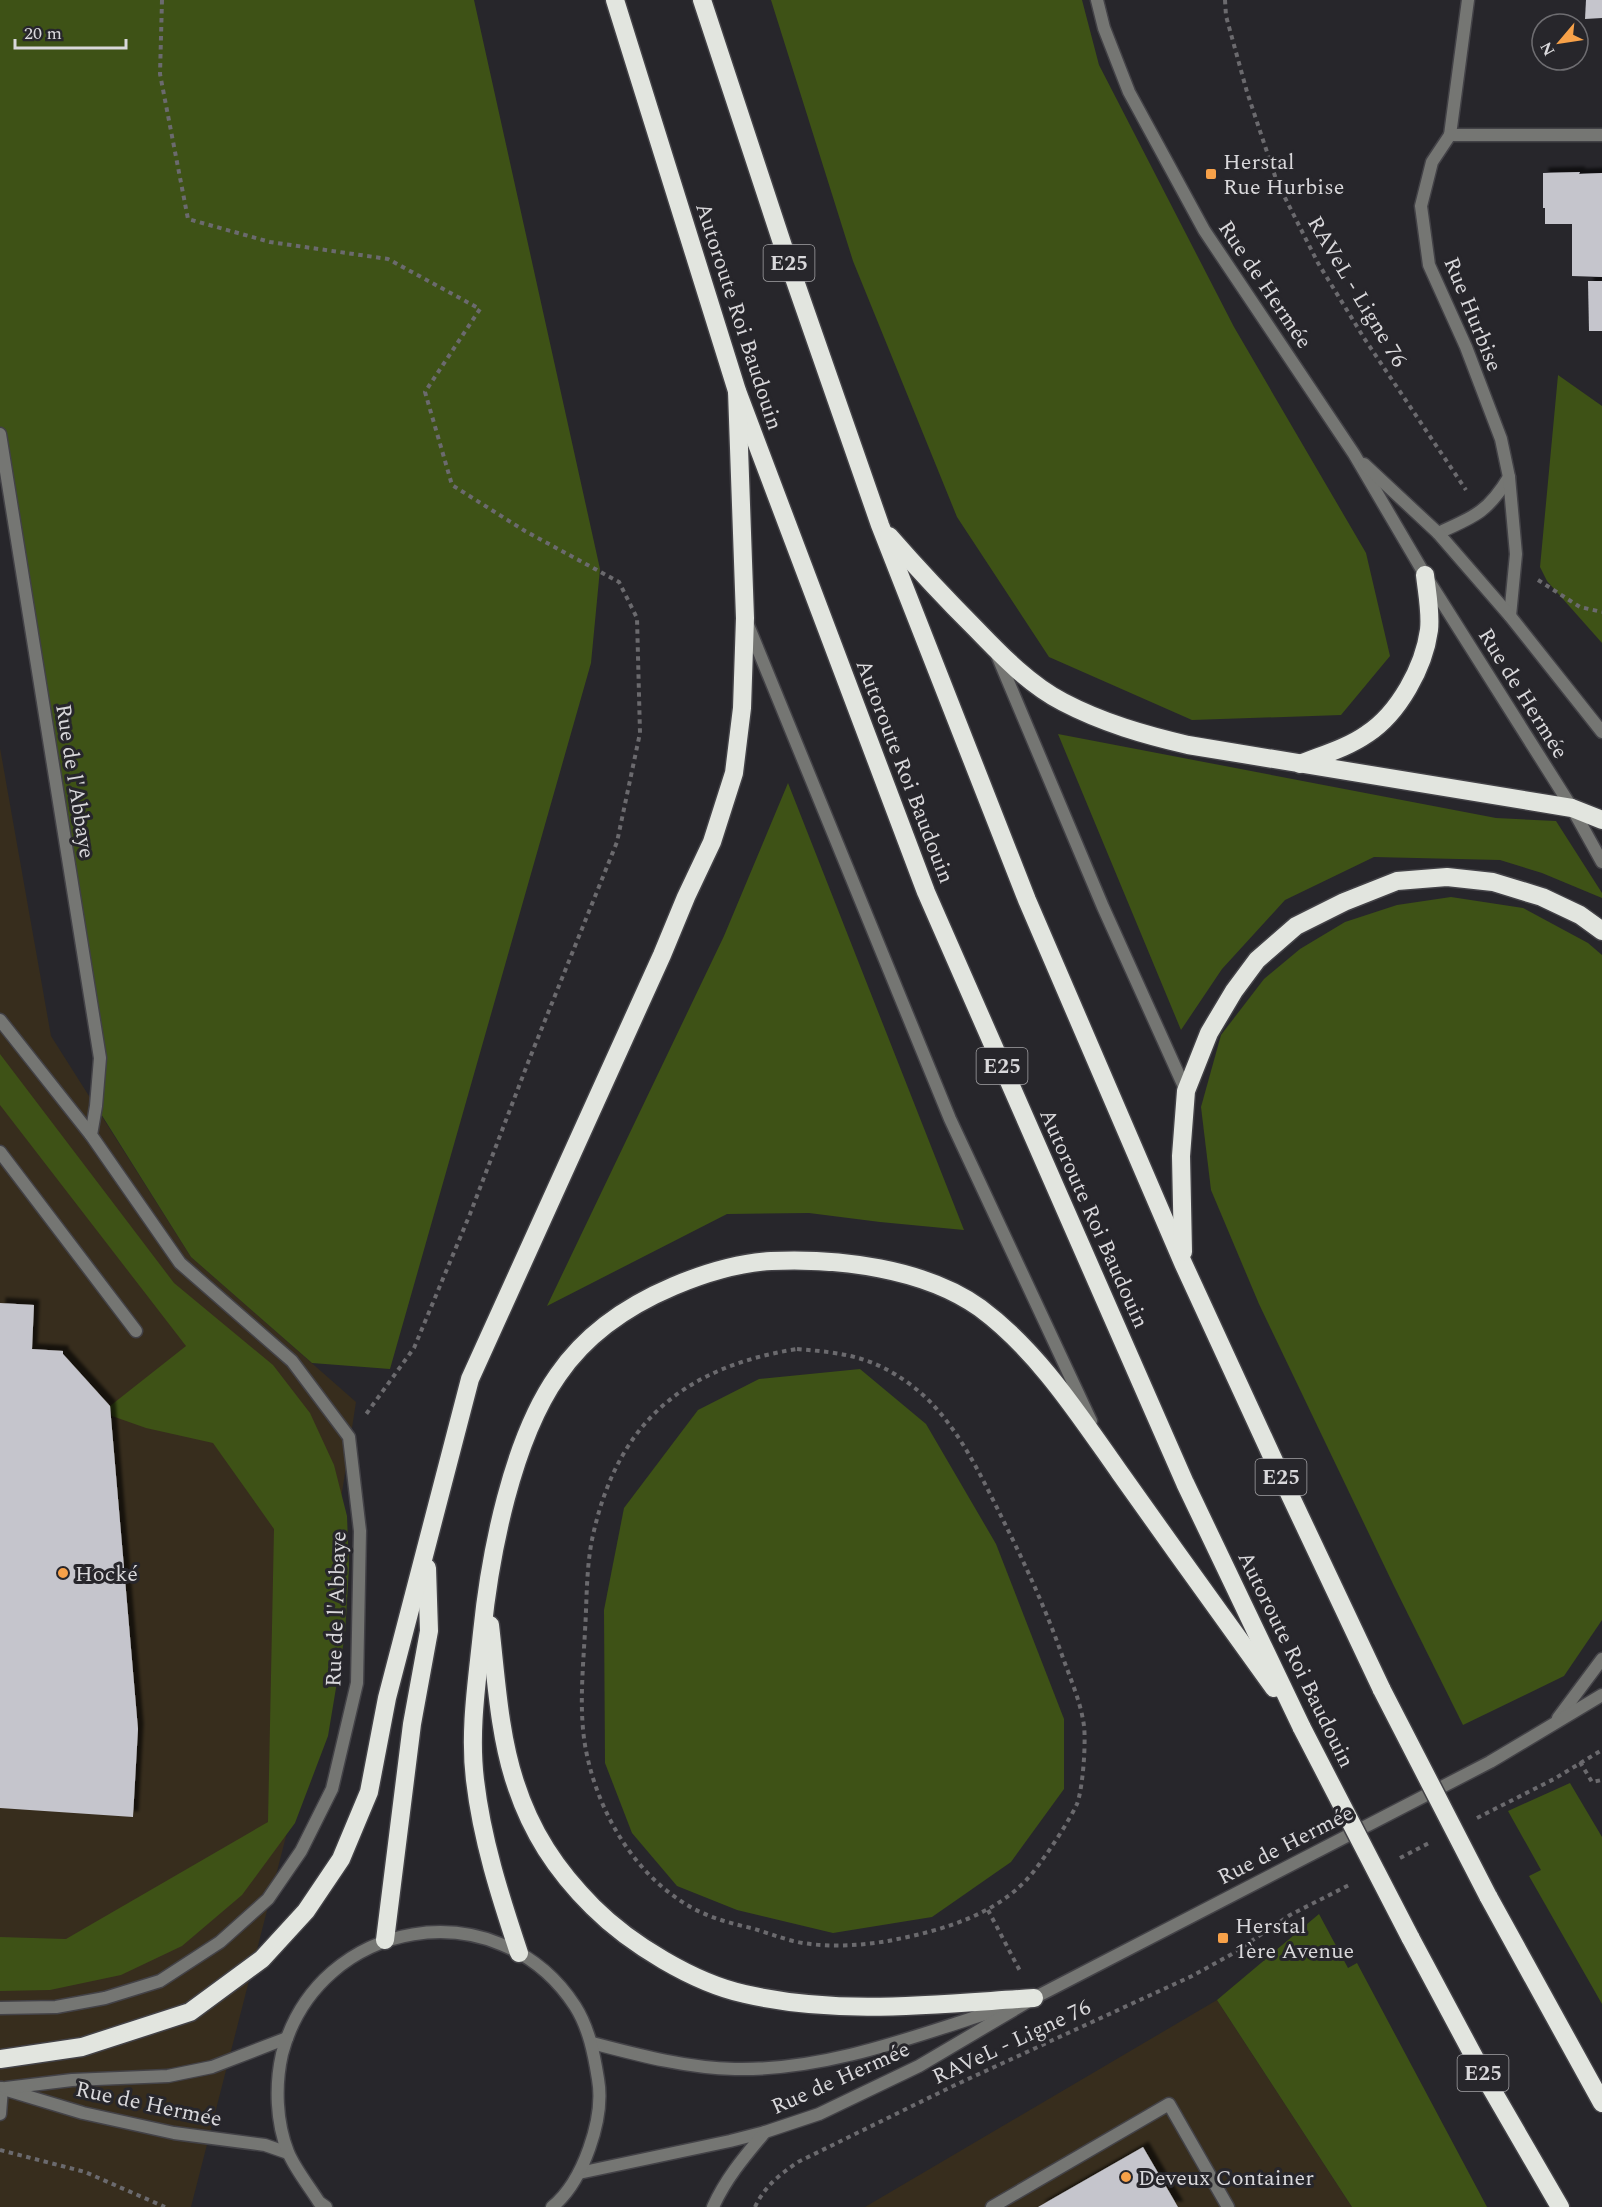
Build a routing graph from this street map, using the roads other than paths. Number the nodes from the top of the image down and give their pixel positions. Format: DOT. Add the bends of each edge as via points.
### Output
graph roads {
  1 [pos="615,0"];
  2 [pos="702,0"];
  3 [pos="1097,0"];
  4 [pos="1468,0"];
  5 [pos="1450,135"];
  6 [pos="1602,135"];
  7 [pos="737,391"];
  8 [pos="0,434"];
  9 [pos="1354,454"];
  10 [pos="1509,477"];
  11 [pos="880,525"];
  12 [pos="1438,534"];
  13 [pos="1425,575"];
  14 [pos="1510,616"];
  15 [pos="745,618"];
  16 [pos="994,648"];
  17 [pos="1602,732"];
  18 [pos="1298,764"];
  19 [pos="1572,808"];
  20 [pos="1602,820"];
  21 [pos="1602,862"];
  22 [pos="1602,931"];
  23 [pos="0,1020"];
  24 [pos="1186,1091"];
  25 [pos="91,1135"];
  26 [pos="0,1152"];
  27 [pos="1183,1263"];
  28 [pos="136,1330"];
  29 [pos="1106,1454"];
  30 [pos="426,1545"];
  31 [pos="486,1594"];
  32 [pos="1602,1659"];
  33 [pos="1602,1695"];
  34 [pos="1553,1724"];
  35 [pos="1302,1728"];
  36 [pos="385,1940"];
  37 [pos="519,1953"];
  38 [pos="1034,1998"];
  39 [pos="0,2008"];
  40 [pos="287,2038"];
  41 [pos="592,2043"];
  42 [pos="0,2059"];
  43 [pos="1,2088"];
  44 [pos="1602,2103"];
  45 [pos="0,2114"];
  46 [pos="765,2132"];
  47 [pos="288,2153"];
  48 [pos="579,2172"];
  49 [pos="555,2206"];
  50 [pos="326,2207"];
  51 [pos="713,2207"];
  52 [pos="992,2207"];
  53 [pos="1228,2207"];
  54 [pos="1560,2207"];
  1 -- 7 [label="highway, Autoroute Roi Baudouin / E25"];
  2 -- 11 [label="highway, E25"];
  3 -- 9 [label="street, Rue de Hermée" via="1129,92 1204,230"];
  4 -- 5 [label="street, Rue Hurbise"];
  5 -- 6 [label="street"];
  5 -- 10 [label="street, Rue Hurbise" via="1432,162 1420,206 1429,265 1501,438"];
  7 -- 15 [label="highway"];
  7 -- 35 [label="highway, Autoroute Roi Baudouin / E25" via="926,892 1185,1483"];
  8 -- 25 [label="street, Rue de l'Abbaye" via="100,1058"];
  9 -- 12 [label="street, Rue de Hermée"];
  9 -- 13 [label="street, Rue de Hermée"];
  10 -- 12 [label="street" via="1482,512"];
  10 -- 14 [label="street, Rue Hurbise" via="1516,554"];
  11 -- 16 [label="highway"];
  11 -- 27 [label="highway, E25" via="1027,900"];
  12 -- 14 [label="street, Rue de Hermée"];
  13 -- 18 [label="highway" via="1429,629 1422,663 1406,692 1368,734"];
  13 -- 19 [label="street, Rue de Hermée"];
  14 -- 17 [label="street, Rue de Hermée"];
  15 -- 29 [label="street" via="950,1119"];
  15 -- 30 [label="highway" via="742,708 734,773 712,842 470,1379"];
  16 -- 18 [label="highway" via="1062,702 1104,721 1151,737"];
  16 -- 24 [label="street"];
  18 -- 19 [label="highway"];
  19 -- 20 [label="highway"];
  19 -- 21 [label="street, Rue de Hermée"];
  22 -- 24 [label="highway" via="1580,915 1542,897 1493,882 1447,877 1397,881 1354,897 1296,926 1257,960 1209,1033"];
  23 -- 25 [label="street, Rue de l'Abbaye"];
  24 -- 27 [label="highway" via="1181,1156"];
  25 -- 39 [label="street, Rue de l'Abbaye" via="180,1263 292,1360 349,1437 360,1531 357,1683 332,1789 301,1851 268,1899 220,1942 160,1981 105,1998 57,2007"];
  26 -- 28 [label="street"];
  27 -- 44 [label="highway, E25, bridge" via="1382,1690 1488,1896"];
  29 -- 31 [label="highway" via="1022,1344 978,1306 921,1279 867,1266 802,1259 728,1268 691,1279 628,1310 593,1336 559,1374 535,1415 519,1456"];
  29 -- 35 [label="highway"];
  30 -- 36 [label="highway" via="429,1631 412,1724"];
  30 -- 42 [label="highway" via="387,1698 369,1792 341,1859 306,1911 262,1959 190,2012 82,2047"];
  31 -- 37 [label="highway" via="471,1730 474,1778 498,1891"];
  31 -- 38 [label="highway" via="500,1713 514,1781 530,1821 559,1871 635,1943 702,1978 744,1994 810,2004 877,2007"];
  32 -- 34 [label="street, Rue de Hermée"];
  33 -- 34 [label="street, Rue de Hermée"];
  34 -- 38 [label="street, Rue de Hermée" via="1490,1762"];
  35 -- 54 [label="highway, Autoroute Roi Baudouin / E25, bridge" via="1487,2081"];
  36 -- 37 [label="street" via="419,1932 454,1932 488,1939"];
  36 -- 40 [label="street" via="353,1955 325,1977 302,2005"];
  37 -- 41 [label="street" via="551,1976 575,2007"];
  38 -- 41 [label="street, Rue de Hermée" via="830,2061 781,2067 734,2069 677,2063"];
  38 -- 46 [label="street, Rue de Hermée" via="897,2076 819,2114"];
  40 -- 43 [label="street, Rue de Hermée" via="212,2067 168,2076"];
  40 -- 47 [label="street" via="279,2069 277,2101"];
  41 -- 48 [label="street" via="600,2086 595,2131"];
  43 -- 45 [label="street"];
  43 -- 47 [label="street, Rue de Hermée" via="94,2115 174,2133 265,2145"];
  46 -- 48 [label="street, Rue de Hermée"];
  46 -- 51 [label="street" via="734,2169"];
  47 -- 50 [label="street"];
  48 -- 49 [label="street"];
  52 -- 53 [label="street" via="1169,2104"];
}
